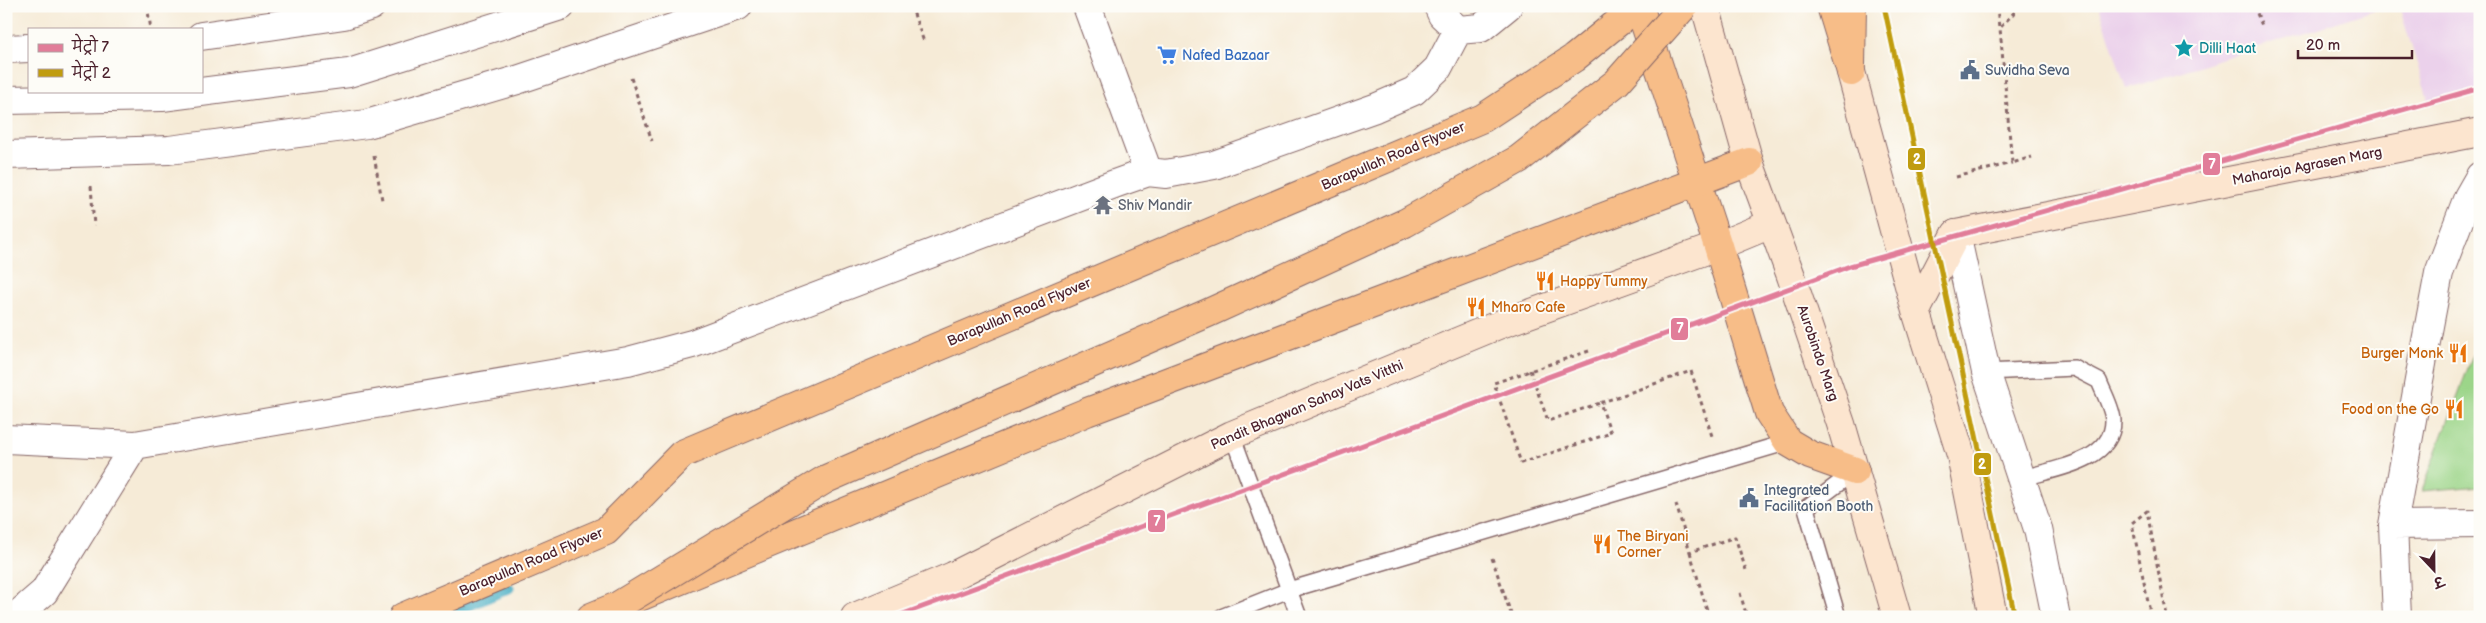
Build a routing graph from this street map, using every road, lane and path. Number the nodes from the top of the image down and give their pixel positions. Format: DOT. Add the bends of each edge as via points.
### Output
graph roads {
  1 [pos="147,6"];
  2 [pos="371,6"];
  3 [pos="561,6"];
  4 [pos="738,6"];
  5 [pos="911,6"];
  6 [pos="1087,6"];
  7 [pos="1438,6"];
  8 [pos="1508,6"];
  9 [pos="1639,6"];
  10 [pos="1684,6"];
  11 [pos="1705,6"];
  12 [pos="1830,6"];
  13 [pos="1852,6"];
  14 [pos="1997,6"];
  15 [pos="2020,6"];
  16 [pos="2120,6"];
  17 [pos="2254,6"];
  18 [pos="2122,13"];
  19 [pos="151,28"];
  20 [pos="2000,28"];
  21 [pos="2263,28"];
  22 [pos="1458,30"];
  23 [pos="202,36"];
  24 [pos="924,42"];
  25 [pos="621,47"];
  26 [pos="28,48"];
  27 [pos="6,50"];
  28 [pos="1851,72"];
  29 [pos="201,92"];
  30 [pos="202,92"];
  31 [pos="6,100"];
  32 [pos="367,124"];
  33 [pos="2480,132"];
  34 [pos="652,141"];
  35 [pos="90,153"];
  36 [pos="6,154"];
  37 [pos="2032,157"];
  38 [pos="1749,162"];
  39 [pos="2012,163"];
  40 [pos="1148,172"];
  41 [pos="2480,176"];
  42 [pos="1956,177"];
  43 [pos="1697,182"];
  44 [pos="382,200"];
  45 [pos="1772,224"];
  46 [pos="94,226"];
  47 [pos="1956,234"];
  48 [pos="1718,246"];
  49 [pos="1916,311"];
  50 [pos="1589,351"];
  51 [pos="1530,370"];
  52 [pos="1986,372"];
  53 [pos="1600,403"];
  54 [pos="1232,435"];
  55 [pos="6,439"];
  56 [pos="1788,442"];
  57 [pos="135,445"];
  58 [pos="1720,462"];
  59 [pos="1855,472"];
  60 [pos="1668,477"];
  61 [pos="2023,478"];
  62 [pos="2480,524"];
  63 [pos="2393,526"];
  64 [pos="1484,532"];
  65 [pos="1690,552"];
  66 [pos="1747,573"];
  67 [pos="1289,590"];
  68 [pos="1740,594"];
  69 [pos="619,605"];
  70 [pos="15,617"];
  71 [pos="403,617"];
  72 [pos="590,617"];
  73 [pos="855,617"];
  74 [pos="1221,617"];
  75 [pos="1300,617"];
  76 [pos="1512,617"];
  77 [pos="1709,617"];
  78 [pos="1747,617"];
  79 [pos="1838,617"];
  80 [pos="1897,617"];
  81 [pos="1993,617"];
  82 [pos="2056,617"];
  83 [pos="2151,617"];
  84 [pos="2167,617"];
  85 [pos="2397,617"];
  1 -- 19 [label="path"];
  2 -- 23 [label="street" via="344,15"];
  3 -- 30 [label="street" via="349,73"];
  4 -- 25 [label="street"];
  5 -- 24 [label="path"];
  6 -- 40 [label="street"];
  7 -- 22 [label="street" via="1442,15"];
  8 -- 22 [label="street" via="1481,28"];
  9 -- 43 [label="main road"];
  9 -- 71 [label="main road, Barapullah Road Flyover" via="1574,58 1483,118 682,454 606,531"];
  10 -- 69 [label="main road, bridge" via="1617,82 1519,159 1405,224 826,479"];
  11 -- 38 [label="street, Aurobindo Marg"];
  12 -- 28 [label="main road"];
  13 -- 28 [label="main road"];
  14 -- 20 [label="path"];
  15 -- 20 [label="path"];
  16 -- 18 [label="path"];
  17 -- 21 [label="path"];
  20 -- 39 [label="path"];
  22 -- 40 [label="street" via="1438,68 1414,91 1376,108 1214,165 1166,174"];
  25 -- 32 [label="street"];
  25 -- 34 [label="path"];
  26 -- 27 [label="street"];
  28 -- 49 [label="street"];
  29 -- 31 [label="street" via="162,97"];
  32 -- 35 [label="street" via="169,150"];
  32 -- 44 [label="path"];
  33 -- 47 [label="street, Maharaja Agrasen Marg"];
  35 -- 36 [label="street"];
  35 -- 46 [label="path"];
  37 -- 39 [label="path"];
  38 -- 43 [label="main road"];
  38 -- 45 [label="street, Aurobindo Marg"];
  39 -- 42 [label="path"];
  40 -- 57 [label="street" via="692,344 628,361"];
  41 -- 63 [label="street" via="2468,196 2439,273"];
  43 -- 48 [label="main road"];
  43 -- 69 [label="main road, bridge" via="1087,412"];
  45 -- 48 [label="street, Pandit Bhagwan Sahay Vats Vitthi"];
  45 -- 59 [label="street, Aurobindo Marg"];
  47 -- 49 [label="street"];
  47 -- 52 [label="street"];
  48 -- 54 [label="street, Pandit Bhagwan Sahay Vats Vitthi" via="1498,325"];
  48 -- 56 [label="main road" via="1769,413"];
  49 -- 81 [label="street" via="1961,455"];
  50 -- 51 [label="path"];
  51 -- 53 [label="path" via="1548,421"];
  51 -- 53 [label="path" via="1494,383 1521,463 1610,433"];
  52 -- 61 [label="street"];
  52 -- 61 [label="lane" via="2074,368 2099,381 2113,420 2108,442 2086,459"];
  53 -- 58 [label="path" via="1691,371"];
  54 -- 67 [label="lane"];
  54 -- 73 [label="street, Pandit Bhagwan Sahay Vats Vitthi" via="953,576"];
  55 -- 57 [label="street"];
  56 -- 58 [label="lane"];
  56 -- 59 [label="main road" via="1810,455"];
  57 -- 70 [label="street" via="44,592"];
  58 -- 60 [label="lane"];
  59 -- 79 [label="lane" via="1806,508"];
  59 -- 80 [label="street, Aurobindo Marg"];
  60 -- 64 [label="lane"];
  60 -- 65 [label="path"];
  61 -- 82 [label="street" via="2038,529"];
  62 -- 63 [label="street"];
  63 -- 85 [label="street"];
  64 -- 67 [label="lane"];
  64 -- 76 [label="path"];
  65 -- 66 [label="path" via="1735,538"];
  65 -- 77 [label="path"];
  67 -- 74 [label="lane"];
  67 -- 75 [label="lane"];
  68 -- 78 [label="path"];
  69 -- 72 [label="main road"];
  83 -- 84 [label="path" via="2132,523 2147,511"];
}
